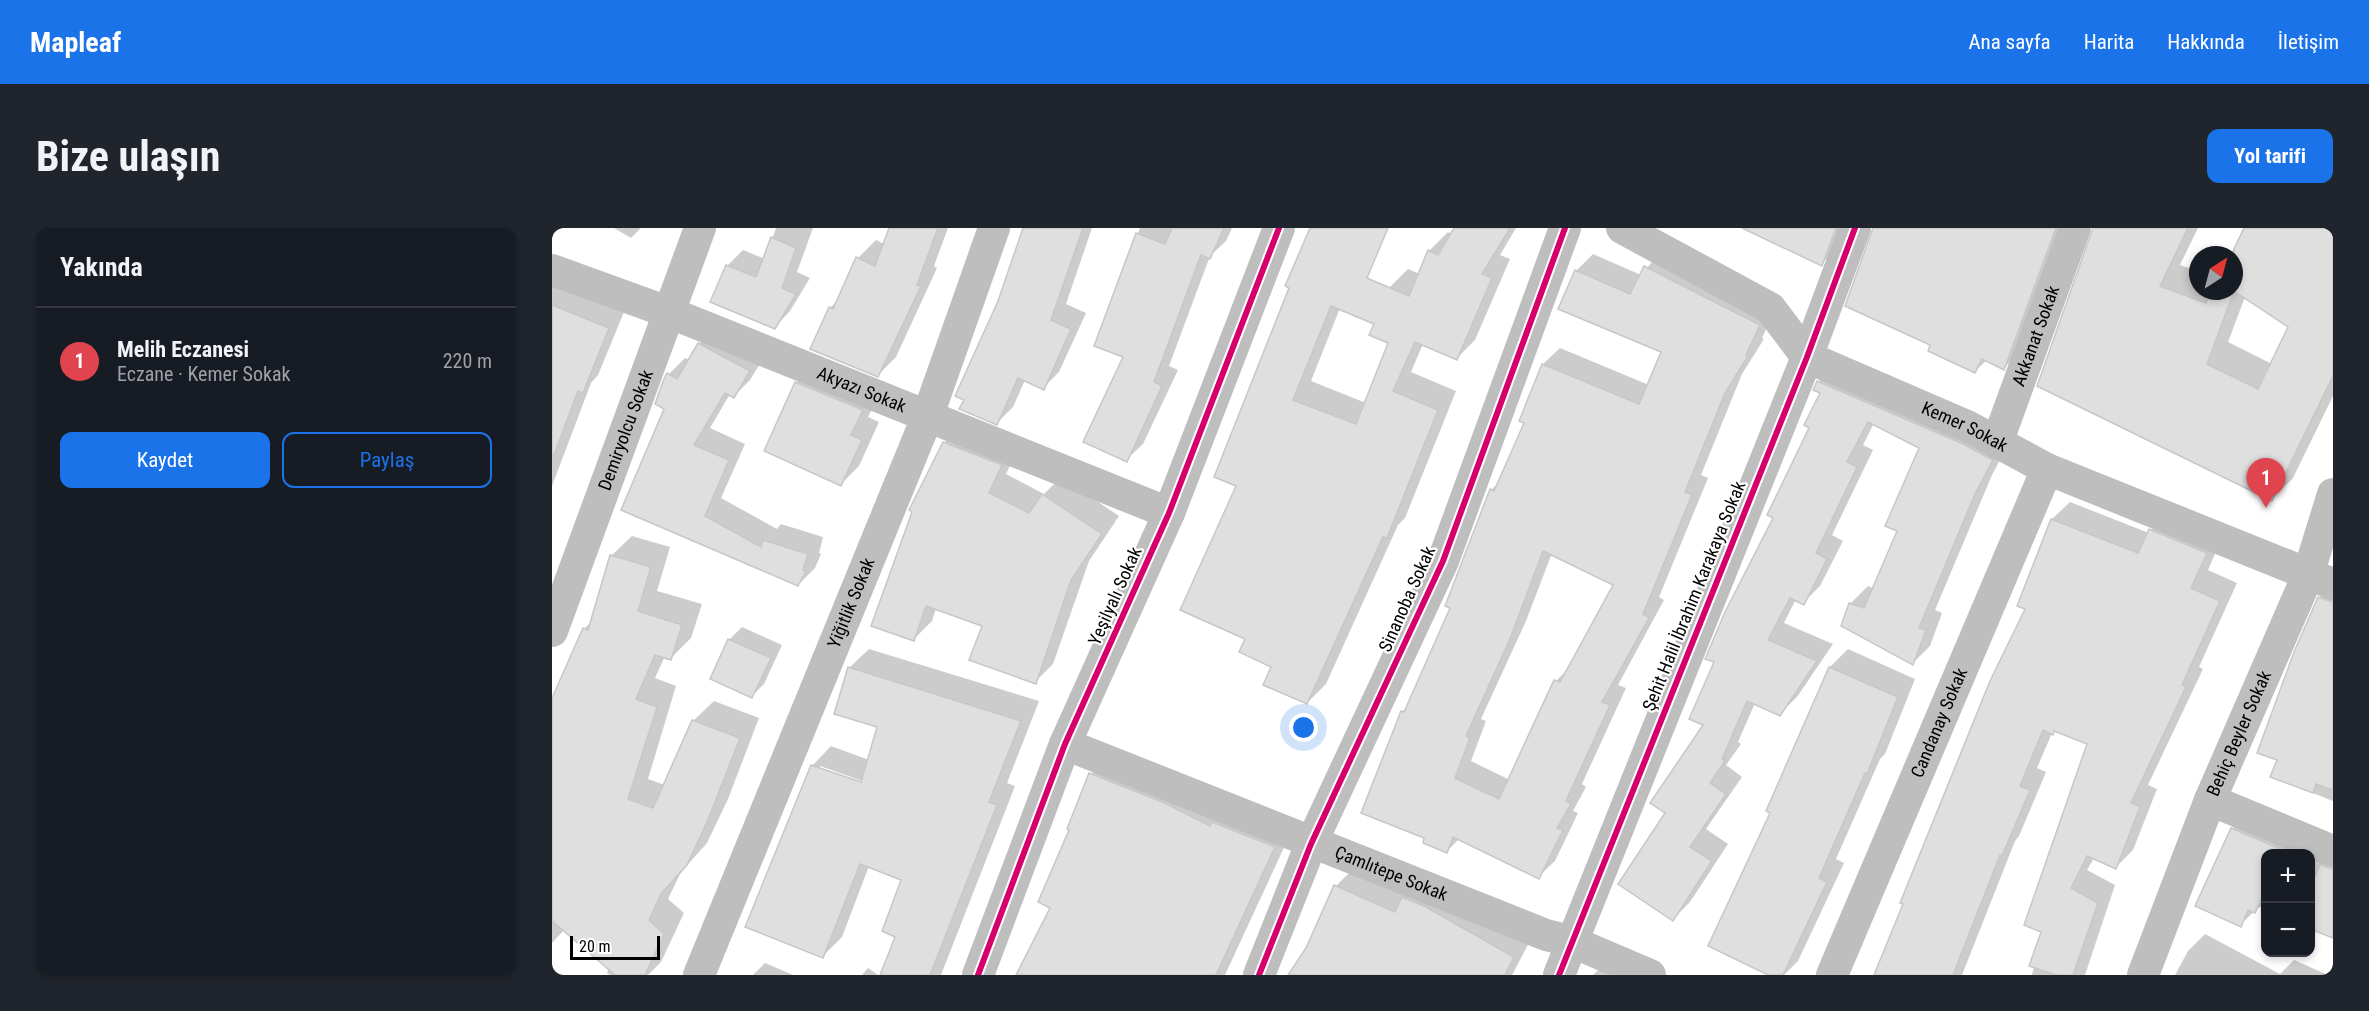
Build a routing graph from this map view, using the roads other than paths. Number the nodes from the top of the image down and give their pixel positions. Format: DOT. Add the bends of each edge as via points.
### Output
graph roads {
  1 [pos="700,228"];
  2 [pos="994,228"];
  3 [pos="1279,228"];
  4 [pos="1565,228"];
  5 [pos="1622,228"];
  6 [pos="1856,228"];
  7 [pos="2075,228"];
  8 [pos="552,270"];
  9 [pos="668,312"];
  10 [pos="1807,357"];
  11 [pos="928,415"];
  12 [pos="1997,443"];
  13 [pos="2047,469"];
  14 [pos="2333,494"];
  15 [pos="1169,513"];
  16 [pos="2321,579"];
  17 [pos="552,632"];
  18 [pos="1065,744"];
  19 [pos="2210,800"];
  20 [pos="1311,844"];
  21 [pos="2333,851"];
  22 [pos="1570,941"];
  23 [pos="699,975"];
  24 [pos="978,975"];
  25 [pos="1259,975"];
  26 [pos="1559,975"];
  27 [pos="1650,975"];
  28 [pos="1832,975"];
  29 [pos="2143,975"];
  1 -- 9 [label="street, Demiryolcu Sokak"];
  2 -- 11 [label="street, Yiğitlik Sokak"];
  3 -- 15 [label="street, Yeşilyalı Sokak"];
  4 -- 20 [label="street, Sinanoba Sokak" via="1443,561"];
  5 -- 10 [label="street, Kemer Sokak" via="1770,308"];
  6 -- 10 [label="street, Şehit Halil İbrahim Karakaya Sokak"];
  7 -- 12 [label="street, Akkanat Sokak"];
  8 -- 9 [label="street, Akyazı Sokak"];
  9 -- 11 [label="street, Akyazı Sokak"];
  9 -- 17 [label="street, Demiryolcu Sokak"];
  10 -- 12 [label="street, Kemer Sokak" via="1969,427"];
  10 -- 22 [label="street, Şehit Halil İbrahim Karakaya Sokak"];
  11 -- 15 [label="street, Akyazı Sokak"];
  11 -- 23 [label="street, Yiğitlik Sokak"];
  12 -- 13 [label="street, Kemer Sokak"];
  13 -- 16 [label="street, Kemer Sokak"];
  13 -- 28 [label="street, Candanay Sokak"];
  14 -- 16 [label="street, Behiç Beyler Sokak"];
  15 -- 18 [label="street, Yeşilyalı Sokak"];
  16 -- 19 [label="street, Behiç Beyler Sokak"];
  18 -- 20 [label="street, Çamlıtepe Sokak"];
  18 -- 24 [label="street, Yeşilyalı Sokak"];
  19 -- 21 [label="street"];
  19 -- 29 [label="street, Behiç Beyler Sokak"];
  20 -- 22 [label="street, Çamlıtepe Sokak"];
  20 -- 25 [label="street, Sinanoba Sokak"];
  22 -- 26 [label="street, Şehit Halil İbrahim Karakaya Sokak"];
  22 -- 27 [label="street, Çamlıtepe Sokak"];
}
